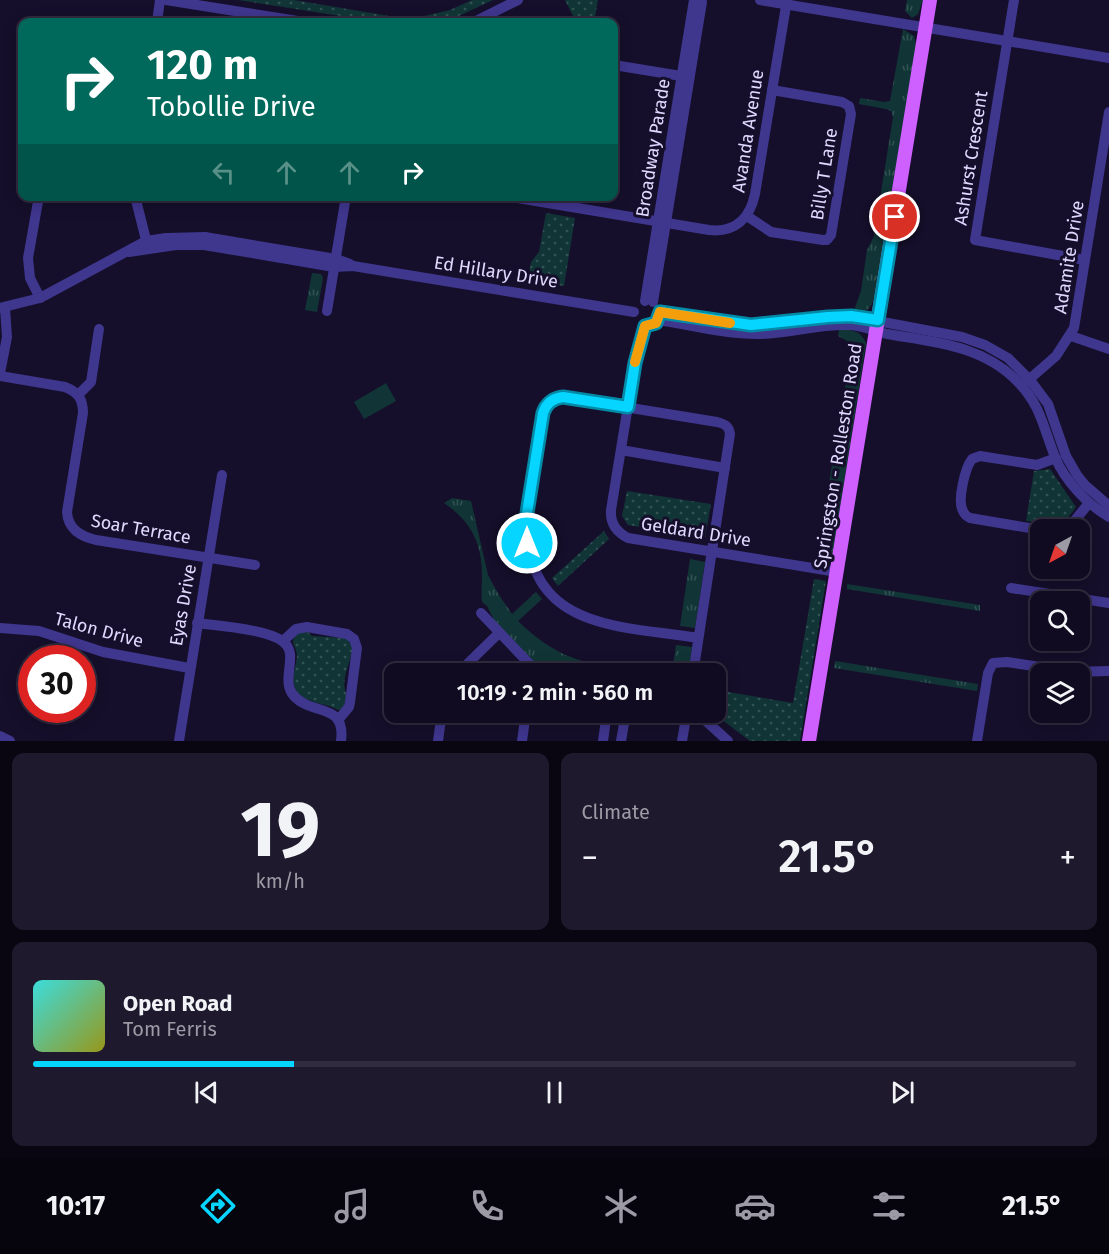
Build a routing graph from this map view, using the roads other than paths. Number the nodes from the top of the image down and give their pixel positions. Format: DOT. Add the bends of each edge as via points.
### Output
graph roads {
  1 [pos="160,0"];
  2 [pos="166,0"];
  3 [pos="518,0"];
  4 [pos="700,0"];
  5 [pos="760,0"];
  6 [pos="930,0"];
  7 [pos="1014,0"];
  8 [pos="787,2"];
  9 [pos="158,18"];
  10 [pos="279,18"];
  11 [pos="482,18"];
  12 [pos="926,27"];
  13 [pos="1007,40"];
  14 [pos="1109,58"];
  15 [pos="618,66"];
  16 [pos="686,77"];
  17 [pos="772,90"];
  18 [pos="1109,112"];
  19 [pos="38,201"];
  20 [pos="136,201"];
  21 [pos="345,201"];
  22 [pos="571,202"];
  23 [pos="747,216"];
  24 [pos="662,222"];
  25 [pos="147,245"];
  26 [pos="1085,260"];
  27 [pos="335,263"];
  28 [pos="40,298"];
  29 [pos="649,301"];
  30 [pos="3,308"];
  31 [pos="327,311"];
  32 [pos="634,312"];
  33 [pos="659,316"];
  34 [pos="645,326"];
  35 [pos="877,326"];
  36 [pos="99,329"];
  37 [pos="1071,336"];
  38 [pos="1109,349"];
  39 [pos="0,374"];
  40 [pos="1026,383"];
  41 [pos="78,395"];
  42 [pos="628,407"];
  43 [pos="621,450"];
  44 [pos="1056,459"];
  45 [pos="725,468"];
  46 [pos="222,475"];
  47 [pos="1089,503"];
  48 [pos="1109,506"];
  49 [pos="1109,517"];
  50 [pos="1076,519"];
  51 [pos="1030,528"];
  52 [pos="712,551"];
  53 [pos="208,558"];
  54 [pos="255,565"];
  55 [pos="837,572"];
  56 [pos="1011,588"];
  57 [pos="1109,603"];
  58 [pos="481,613"];
  59 [pos="197,623"];
  60 [pos="0,628"];
  61 [pos="499,633"];
  62 [pos="699,638"];
  63 [pos="283,641"];
  64 [pos="468,663"];
  65 [pos="528,663"];
  66 [pos="695,663"];
  67 [pos="189,668"];
  68 [pos="1109,671"];
  69 [pos="338,720"];
  70 [pos="440,723"];
  71 [pos="524,723"];
  72 [pos="605,723"];
  73 [pos="624,723"];
  74 [pos="685,723"];
  75 [pos="708,723"];
  76 [pos="0,736"];
  77 [pos="10,741"];
  78 [pos="179,741"];
  79 [pos="341,741"];
  80 [pos="438,741"];
  81 [pos="522,741"];
  82 [pos="603,741"];
  83 [pos="621,741"];
  84 [pos="682,741"];
  85 [pos="728,741"];
  86 [pos="809,741"];
  87 [pos="978,741"];
  1 -- 9 [label="street"];
  2 -- 10 [label="street"];
  3 -- 11 [label="street"];
  4 -- 16 [label="street, Broadway Parade"];
  5 -- 8 [label="street"];
  6 -- 12 [label="main road, Springston - Rolleston Road"];
  7 -- 13 [label="street"];
  8 -- 12 [label="street"];
  8 -- 17 [label="street, Avanda Avenue"];
  12 -- 13 [label="street"];
  12 -- 35 [label="main road, Springston - Rolleston Road"];
  13 -- 14 [label="street"];
  13 -- 26 [label="street, Ashurst Crescent" via="975,240"];
  15 -- 16 [label="street"];
  16 -- 24 [label="street, Broadway Parade"];
  17 -- 23 [label="street, Avanda Avenue" via="756,194"];
  17 -- 23 [label="street, Billy T Lane" via="849,106 831,235 823,240 771,232"];
  18 -- 26 [label="street, Adamite Drive"];
  19 -- 28 [label="street" via="28,258 30,278"];
  20 -- 25 [label="street"];
  21 -- 27 [label="street"];
  22 -- 24 [label="street, Avanda Avenue"];
  23 -- 24 [label="street, Avanda Avenue" via="724,231"];
  24 -- 29 [label="street, Broadway Parade"];
  25 -- 27 [label="street, Ed Hillary Drive" via="204,245"];
  25 -- 28 [label="street, Ed Hillary Drive"];
  26 -- 37 [label="street, Adamite Drive"];
  27 -- 31 [label="street"];
  27 -- 32 [label="street, Ed Hillary Drive"];
  28 -- 30 [label="street, Ed Hillary Drive"];
  29 -- 32 [label="street" via="638,304"];
  29 -- 33 [label="street"];
  30 -- 39 [label="street" via="7,337"];
  32 -- 34 [label="street" via="636,320"];
  33 -- 34 [label="street" via="653,325"];
  33 -- 35 [label="street" via="751,325 851,316"];
  34 -- 42 [label="street, Geldard Drive"];
  35 -- 40 [label="street" via="962,337 985,345 1008,358"];
  35 -- 55 [label="main road, Springston - Rolleston Road"];
  36 -- 41 [label="street" via="91,382"];
  37 -- 38 [label="street"];
  37 -- 40 [label="street, Adamite Drive" via="1056,357"];
  39 -- 41 [label="street" via="65,387"];
  40 -- 44 [label="street"];
  40 -- 48 [label="street" via="1048,404 1065,456 1077,475"];
  41 -- 53 [label="street, Soar Terrace" via="83,413 67,512 71,525 87,538"];
  42 -- 43 [label="street, Geldard Drive"];
  42 -- 45 [label="street" via="723,423 730,434"];
  42 -- 62 [label="street" via="563,397 544,408 527,513 532,563 553,596 586,617"];
  43 -- 45 [label="street"];
  43 -- 52 [label="street, Geldard Drive" via="611,514 618,532 628,538"];
  44 -- 47 [label="street"];
  44 -- 51 [label="street" via="1037,465 980,456 972,459 964,473 963,513 969,518"];
  45 -- 52 [label="street"];
  46 -- 53 [label="street, Eyas Drive"];
  47 -- 49 [label="street"];
  47 -- 50 [label="street"];
  52 -- 55 [label="street, Geldard Drive"];
  52 -- 62 [label="street"];
  53 -- 54 [label="street, Soar Terrace"];
  53 -- 59 [label="street, Eyas Drive"];
  55 -- 86 [label="main road, Springston - Rolleston Road"];
  56 -- 57 [label="street"];
  58 -- 61 [label="street"];
  59 -- 63 [label="street" via="271,635"];
  59 -- 67 [label="street, Eyas Drive"];
  60 -- 67 [label="street, Talon Drive" via="39,631 103,652"];
  61 -- 64 [label="street"];
  61 -- 65 [label="street"];
  62 -- 66 [label="street"];
  63 -- 69 [label="street" via="290,653 287,676 291,692 305,705 331,713"];
  63 -- 69 [label="street" via="296,629 306,627 347,634 354,639 357,648 350,702"];
  67 -- 78 [label="street, Eyas Drive"];
  68 -- 87 [label="street" via="1073,672 993,663 988,673"];
  69 -- 79 [label="street"];
  70 -- 80 [label="street"];
  71 -- 81 [label="street"];
  72 -- 82 [label="street"];
  73 -- 83 [label="street"];
  74 -- 84 [label="street"];
  75 -- 85 [label="street"];
  76 -- 77 [label="street"];
}
